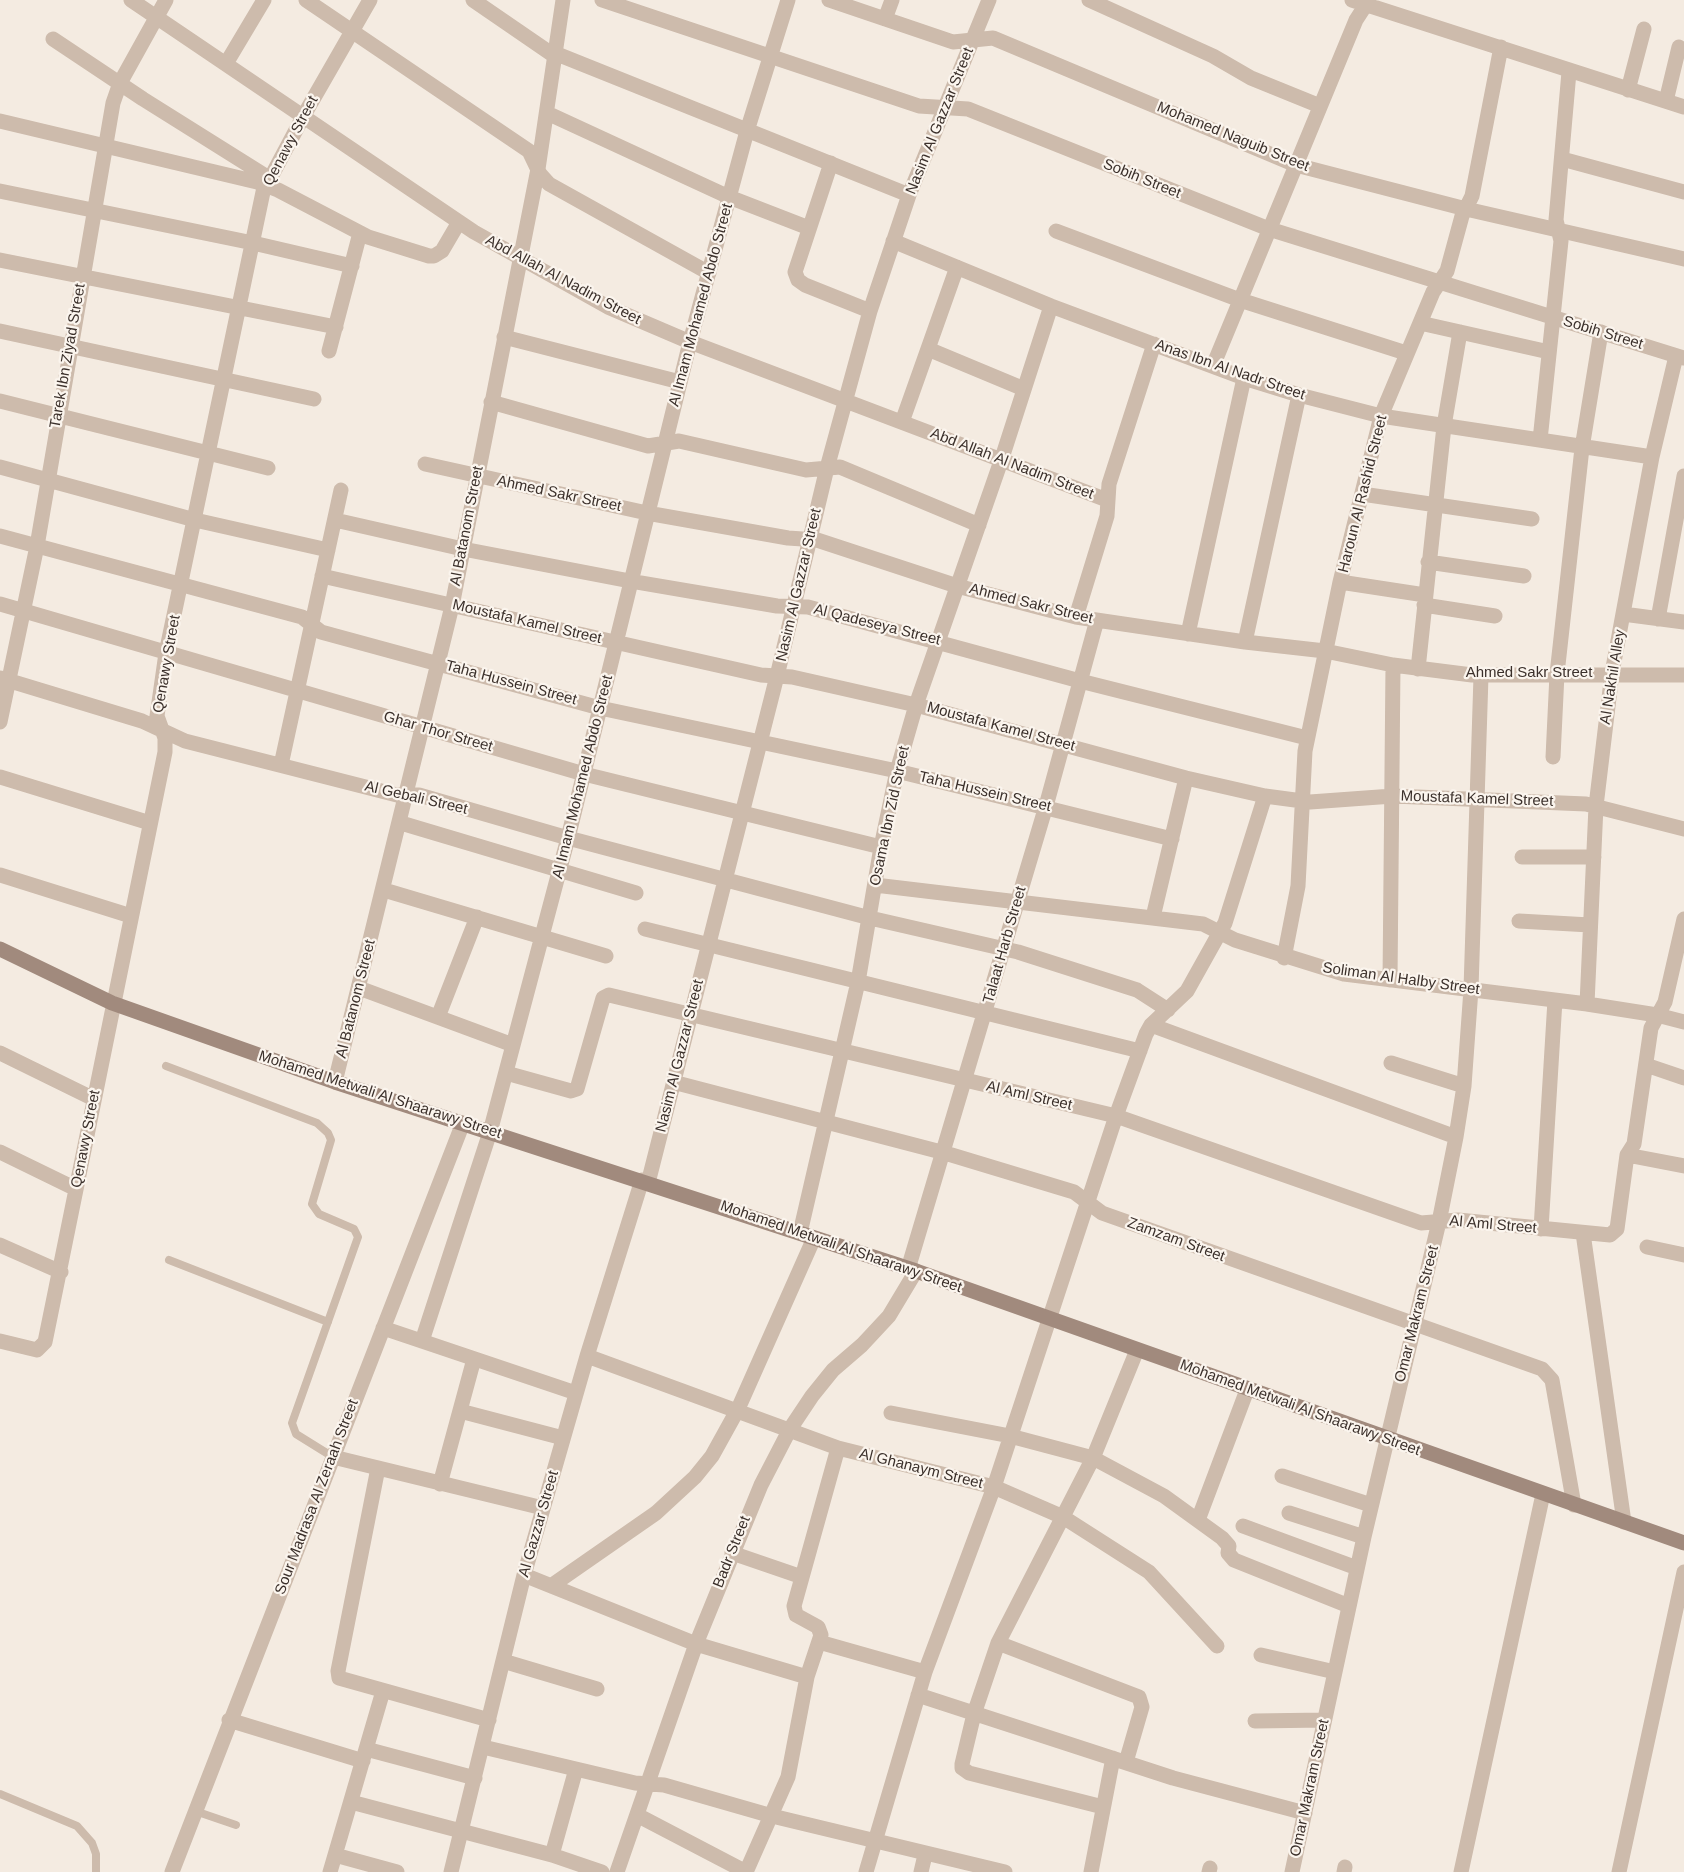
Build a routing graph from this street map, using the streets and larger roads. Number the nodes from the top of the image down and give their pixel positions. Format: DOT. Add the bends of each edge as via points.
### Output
graph roads {
  1 [pos="131,0"];
  2 [pos="166,0"];
  3 [pos="264,0"];
  4 [pos="306,0"];
  5 [pos="370,0"];
  6 [pos="473,0"];
  7 [pos="563,0"];
  8 [pos="602,0"];
  9 [pos="653,0"];
  10 [pos="788,0"];
  11 [pos="829,0"];
  12 [pos="892,0"];
  13 [pos="989,0"];
  14 [pos="1089,0"];
  15 [pos="1362,2"];
  16 [pos="650,16"];
  17 [pos="157,17"];
  18 [pos="885,19"];
  19 [pos="1644,29"];
  20 [pos="351,32"];
  21 [pos="53,39"];
  22 [pos="972,40"];
  23 [pos="1501,47"];
  24 [pos="1679,47"];
  25 [pos="556,55"];
  26 [pos="770,55"];
  27 [pos="227,62"];
  28 [pos="1569,72"];
  29 [pos="120,83"];
  30 [pos="1628,90"];
  31 [pos="1666,101"];
  32 [pos="1320,106"];
  33 [pos="1684,107"];
  34 [pos="943,108"];
  35 [pos="547,113"];
  36 [pos="304,115"];
  37 [pos="0,121"];
  38 [pos="747,131"];
  39 [pos="105,147"];
  40 [pos="1562,159"];
  41 [pos="831,164"];
  42 [pos="1296,165"];
  43 [pos="537,169"];
  44 [pos="267,181"];
  45 [pos="0,191"];
  46 [pos="1684,192"];
  47 [pos="909,195"];
  48 [pos="729,197"];
  49 [pos="1466,209"];
  50 [pos="93,211"];
  51 [pos="459,222"];
  52 [pos="809,228"];
  53 [pos="1269,229"];
  54 [pos="1559,230"];
  55 [pos="1056,231"];
  56 [pos="360,233"];
  57 [pos="893,241"];
  58 [pos="253,243"];
  59 [pos="519,258"];
  60 [pos="1684,259"];
  61 [pos="0,260"];
  62 [pos="352,266"];
  63 [pos="957,267"];
  64 [pos="709,273"];
  65 [pos="82,277"];
  66 [pos="1439,282"];
  67 [pos="1240,300"];
  68 [pos="1051,306"];
  69 [pos="239,308"];
  70 [pos="870,311"];
  71 [pos="1553,317"];
  72 [pos="1420,323"];
  73 [pos="336,327"];
  74 [pos="0,331"];
  75 [pos="1460,332"];
  76 [pos="1601,332"];
  77 [pos="504,337"];
  78 [pos="690,342"];
  79 [pos="1154,344"];
  80 [pos="70,346"];
  81 [pos="927,349"];
  82 [pos="329,351"];
  83 [pos="1549,352"];
  84 [pos="1406,353"];
  85 [pos="1680,357"];
  86 [pos="1214,366"];
  87 [pos="1244,378"];
  88 [pos="224,379"];
  89 [pos="680,382"];
  90 [pos="1024,389"];
  91 [pos="1299,395"];
  92 [pos="314,399"];
  93 [pos="0,401"];
  94 [pos="846,401"];
  95 [pos="491,402"];
  96 [pos="58,416"];
  97 [pos="1382,416"];
  98 [pos="902,422"];
  99 [pos="1444,426"];
  100 [pos="1540,440"];
  101 [pos="664,445"];
  102 [pos="1582,448"];
  103 [pos="208,453"];
  104 [pos="1652,457"];
  105 [pos="1001,461"];
  106 [pos="424,464"];
  107 [pos="0,467"];
  108 [pos="268,468"];
  109 [pos="827,468"];
  110 [pos="1684,476"];
  111 [pos="476,477"];
  112 [pos="48,480"];
  113 [pos="341,490"];
  114 [pos="1682,493"];
  115 [pos="1362,494"];
  116 [pos="1107,500"];
  117 [pos="1435,505"];
  118 [pos="647,513"];
  119 [pos="1533,519"];
  120 [pos="195,520"];
  121 [pos="335,520"];
  122 [pos="979,525"];
  123 [pos="0,536"];
  124 [pos="809,540"];
  125 [pos="37,546"];
  126 [pos="463,549"];
  127 [pos="328,550"];
  128 [pos="1428,562"];
  129 [pos="322,576"];
  130 [pos="1524,576"];
  131 [pos="630,580"];
  132 [pos="1340,582"];
  133 [pos="182,585"];
  134 [pos="957,586"];
  135 [pos="1424,600"];
  136 [pos="0,604"];
  137 [pos="452,606"];
  138 [pos="793,606"];
  139 [pos="24,611"];
  140 [pos="1623,614"];
  141 [pos="1495,616"];
  142 [pos="1076,617"];
  143 [pos="1658,619"];
  144 [pos="1097,620"];
  145 [pos="1684,622"];
  146 [pos="312,624"];
  147 [pos="1188,634"];
  148 [pos="938,640"];
  149 [pos="616,642"];
  150 [pos="1245,642"];
  151 [pos="1325,651"];
  152 [pos="166,653"];
  153 [pos="439,664"];
  154 [pos="1393,665"];
  155 [pos="1418,669"];
  156 [pos="1612,673"];
  157 [pos="1557,674"];
  158 [pos="1684,675"];
  159 [pos="777,676"];
  160 [pos="1481,676"];
  161 [pos="5,679"];
  162 [pos="1080,681"];
  163 [pos="297,692"];
  164 [pos="916,705"];
  165 [pos="600,708"];
  166 [pos="0,722"];
  167 [pos="424,728"];
  168 [pos="163,732"];
  169 [pos="1307,738"];
  170 [pos="760,741"];
  171 [pos="1063,744"];
  172 [pos="1553,757"];
  173 [pos="281,765"];
  174 [pos="897,771"];
  175 [pos="584,774"];
  176 [pos="0,777"];
  177 [pos="1186,778"];
  178 [pos="408,795"];
  179 [pos="1264,796"];
  180 [pos="1393,796"];
  181 [pos="1476,799"];
  182 [pos="1301,801"];
  183 [pos="1046,806"];
  184 [pos="1596,806"];
  185 [pos="743,811"];
  186 [pos="150,823"];
  187 [pos="401,823"];
  188 [pos="1684,829"];
  189 [pos="568,838"];
  190 [pos="1172,838"];
  191 [pos="881,847"];
  192 [pos="1522,857"];
  193 [pos="1594,857"];
  194 [pos="560,870"];
  195 [pos="0,875"];
  196 [pos="726,879"];
  197 [pos="875,885"];
  198 [pos="384,890"];
  199 [pos="636,893"];
  200 [pos="1017,903"];
  201 [pos="131,916"];
  202 [pos="477,917"];
  203 [pos="1153,917"];
  204 [pos="870,918"];
  205 [pos="1684,919"];
  206 [pos="1519,921"];
  207 [pos="1590,925"];
  208 [pos="645,929"];
  209 [pos="1219,931"];
  210 [pos="542,937"];
  211 [pos="709,945"];
  212 [pos="1004,948"];
  213 [pos="0,949"];
  214 [pos="606,956"];
  215 [pos="1284,958"];
  216 [pos="1390,980"];
  217 [pos="858,982"];
  218 [pos="359,988"];
  219 [pos="1472,989"];
  220 [pos="1555,1000"];
  221 [pos="112,1003"];
  222 [pos="1587,1004"];
  223 [pos="1168,1010"];
  224 [pos="985,1013"];
  225 [pos="690,1014"];
  226 [pos="1657,1015"];
  227 [pos="438,1017"];
  228 [pos="1684,1022"];
  229 [pos="1152,1025"];
  230 [pos="513,1045"];
  231 [pos="1140,1051"];
  232 [pos="842,1052"];
  233 [pos="0,1053"];
  234 [pos="1391,1064"];
  235 [pos="1646,1065"];
  236 [pos="506,1073"];
  237 [pos="1684,1078"];
  238 [pos="335,1082"];
  239 [pos="673,1082"];
  240 [pos="965,1082"];
  241 [pos="1464,1086"];
  242 [pos="94,1099"];
  243 [pos="1116,1116"];
  244 [pos="826,1121"];
  245 [pos="463,1123"];
  246 [pos="490,1132"];
  247 [pos="1456,1137"];
  248 [pos="0,1152"];
  249 [pos="945,1153"];
  250 [pos="1627,1155"];
  251 [pos="1684,1166"];
  252 [pos="645,1181"];
  253 [pos="76,1189"];
  254 [pos="1088,1204"];
  255 [pos="1439,1222"];
  256 [pos="1541,1229"];
  257 [pos="1583,1233"];
  258 [pos="807,1235"];
  259 [pos="0,1245"];
  260 [pos="1647,1247"];
  261 [pos="1684,1255"];
  262 [pos="912,1270"];
  263 [pos="61,1272"];
  264 [pos="1048,1319"];
  265 [pos="1414,1325"];
  266 [pos="383,1328"];
  267 [pos="0,1341"];
  268 [pos="422,1341"];
  269 [pos="1137,1350"];
  270 [pos="587,1356"];
  271 [pos="474,1359"];
  272 [pos="1247,1390"];
  273 [pos="576,1393"];
  274 [pos="738,1409"];
  275 [pos="460,1411"];
  276 [pos="891,1413"];
  277 [pos="790,1429"];
  278 [pos="1010,1436"];
  279 [pos="563,1438"];
  280 [pos="1387,1440"];
  281 [pos="838,1448"];
  282 [pos="333,1457"];
  283 [pos="1093,1458"];
  284 [pos="378,1468"];
  285 [pos="1282,1476"];
  286 [pos="440,1484"];
  287 [pos="994,1487"];
  288 [pos="1543,1494"];
  289 [pos="1371,1505"];
  290 [pos="1574,1505"];
  291 [pos="543,1508"];
  292 [pos="1289,1513"];
  293 [pos="1063,1517"];
  294 [pos="1198,1520"];
  295 [pos="1624,1522"];
  296 [pos="1243,1526"];
  297 [pos="1364,1537"];
  298 [pos="1684,1543"];
  299 [pos="732,1553"];
  300 [pos="1357,1569"];
  301 [pos="1684,1572"];
  302 [pos="524,1575"];
  303 [pos="802,1577"];
  304 [pos="551,1586"];
  305 [pos="1349,1606"];
  306 [pos="819,1642"];
  307 [pos="998,1643"];
  308 [pos="696,1644"];
  309 [pos="1217,1646"];
  310 [pos="1261,1655"];
  311 [pos="503,1662"];
  312 [pos="925,1672"];
  313 [pos="1335,1672"];
  314 [pos="807,1677"];
  315 [pos="597,1689"];
  316 [pos="383,1691"];
  317 [pos="918,1695"];
  318 [pos="974,1714"];
  319 [pos="229,1720"];
  320 [pos="489,1720"];
  321 [pos="1324,1720"];
  322 [pos="1255,1721"];
  323 [pos="483,1747"];
  324 [pos="365,1755"];
  325 [pos="1119,1760"];
  326 [pos="576,1769"];
  327 [pos="476,1778"];
  328 [pos="647,1784"];
  329 [pos="351,1802"];
  330 [pos="1103,1807"];
  331 [pos="1305,1813"];
  332 [pos="637,1815"];
  333 [pos="772,1816"];
  334 [pos="461,1832"];
  335 [pos="875,1842"];
  336 [pos="335,1855"];
  337 [pos="552,1855"];
  338 [pos="925,1855"];
  339 [pos="172,1872"];
  340 [pos="330,1872"];
  341 [pos="397,1872"];
  342 [pos="452,1872"];
  343 [pos="602,1872"];
  344 [pos="617,1872"];
  345 [pos="746,1872"];
  346 [pos="866,1872"];
  347 [pos="921,1872"];
  348 [pos="1005,1872"];
  349 [pos="1091,1872"];
  350 [pos="1292,1872"];
  351 [pos="1461,1872"];
  352 [pos="1619,1872"];
  1 -- 17 [label="street, Abd Allah Al Nadim Street"];
  2 -- 17 [label="street, Tarek Ibn Ziyad Street"];
  3 -- 27 [label="street"];
  4 -- 20 [label="street"];
  5 -- 20 [label="street, Qenawy Street"];
  6 -- 25 [label="street"];
  7 -- 25 [label="street, Al Batanom Street"];
  8 -- 16 [label="street, Sobih Street"];
  9 -- 16 [label="street"];
  10 -- 26 [label="street, Al Imam Mohamed Abdo Street"];
  11 -- 18 [label="street, Mohamed Naguib Street"];
  12 -- 18 [label="street"];
  13 -- 22 [label="street, Nasim Al Gazzar Street"];
  14 -- 32 [label="street" via="1213,56 1251,78"];
  15 -- 23 [label="street"];
  15 -- 32 [label="street"];
  16 -- 26 [label="street, Sobih Street"];
  17 -- 27 [label="street, Abd Allah Al Nadim Street"];
  17 -- 29 [label="street, Tarek Ibn Ziyad Street"];
  18 -- 22 [label="street, Mohamed Naguib Street" via="953,42"];
  19 -- 30 [label="street"];
  20 -- 36 [label="street, Qenawy Street"];
  20 -- 43 [label="street" via="529,151"];
  21 -- 29 [label="street"];
  22 -- 34 [label="street, Nasim Al Gazzar Street"];
  22 -- 42 [label="street, Mohamed Naguib Street" via="993,38"];
  23 -- 28 [label="street"];
  23 -- 49 [label="street, Haroun Al Rashid Street" via="1472,196"];
  24 -- 31 [label="street"];
  25 -- 35 [label="street, Al Batanom Street"];
  25 -- 38 [label="street"];
  26 -- 34 [label="street, Sobih Street" via="919,106"];
  26 -- 38 [label="street, Al Imam Mohamed Abdo Street"];
  27 -- 36 [label="street, Abd Allah Al Nadim Street"];
  28 -- 30 [label="street"];
  28 -- 40 [label="street"];
  29 -- 39 [label="street, Tarek Ibn Ziyad Street"];
  29 -- 44 [label="street"];
  30 -- 31 [label="street"];
  31 -- 33 [label="street"];
  32 -- 42 [label="street"];
  34 -- 47 [label="street, Nasim Al Gazzar Street"];
  34 -- 53 [label="street, Sobih Street" via="968,109"];
  35 -- 43 [label="street, Al Batanom Street"];
  35 -- 48 [label="street"];
  36 -- 44 [label="street, Qenawy Street"];
  36 -- 51 [label="street, Abd Allah Al Nadim Street"];
  37 -- 39 [label="street"];
  38 -- 41 [label="street"];
  38 -- 48 [label="street, Al Imam Mohamed Abdo Street"];
  39 -- 44 [label="street"];
  39 -- 50 [label="street, Tarek Ibn Ziyad Street"];
  40 -- 46 [label="street"];
  40 -- 54 [label="street" via="1556,220"];
  41 -- 47 [label="street"];
  41 -- 52 [label="street"];
  42 -- 49 [label="street, Mohamed Naguib Street"];
  42 -- 53 [label="street"];
  43 -- 59 [label="street, Al Batanom Street"];
  43 -- 64 [label="street" via="549,184"];
  44 -- 56 [label="street"];
  44 -- 58 [label="street, Qenawy Street"];
  45 -- 50 [label="street"];
  47 -- 57 [label="street, Nasim Al Gazzar Street"];
  48 -- 52 [label="street"];
  48 -- 64 [label="street, Al Imam Mohamed Abdo Street"];
  49 -- 54 [label="street, Mohamed Naguib Street"];
  49 -- 66 [label="street, Haroun Al Rashid Street" via="1447,271"];
  50 -- 58 [label="street"];
  50 -- 65 [label="street, Tarek Ibn Ziyad Street"];
  51 -- 56 [label="street" via="442,251 434,256"];
  51 -- 59 [label="street, Abd Allah Al Nadim Street"];
  52 -- 70 [label="street" via="796,265 798,280"];
  53 -- 66 [label="street, Sobih Street"];
  53 -- 67 [label="street"];
  54 -- 60 [label="street, Mohamed Naguib Street"];
  54 -- 71 [label="street"];
  55 -- 67 [label="street"];
  56 -- 62 [label="street"];
  57 -- 63 [label="street, Anas Ibn Al Nadr Street"];
  57 -- 70 [label="street, Nasim Al Gazzar Street"];
  58 -- 62 [label="street"];
  58 -- 69 [label="street, Qenawy Street"];
  59 -- 77 [label="street, Al Batanom Street"];
  59 -- 78 [label="street, Abd Allah Al Nadim Street" via="608,307"];
  61 -- 65 [label="street"];
  62 -- 73 [label="street"];
  63 -- 68 [label="street, Anas Ibn Al Nadr Street"];
  63 -- 81 [label="street"];
  64 -- 78 [label="street, Al Imam Mohamed Abdo Street"];
  65 -- 69 [label="street"];
  65 -- 80 [label="street, Tarek Ibn Ziyad Street"];
  66 -- 71 [label="street, Sobih Street"];
  66 -- 72 [label="street, Haroun Al Rashid Street"];
  67 -- 84 [label="street"];
  67 -- 86 [label="street"];
  68 -- 79 [label="street, Anas Ibn Al Nadr Street"];
  68 -- 90 [label="street, Osama Ibn Zid Street"];
  69 -- 73 [label="street"];
  69 -- 88 [label="street, Qenawy Street"];
  70 -- 94 [label="street, Nasim Al Gazzar Street"];
  71 -- 76 [label="street, Sobih Street"];
  71 -- 83 [label="street"];
  72 -- 75 [label="street"];
  72 -- 84 [label="street, Haroun Al Rashid Street"];
  73 -- 82 [label="street"];
  74 -- 80 [label="street"];
  75 -- 83 [label="street"];
  75 -- 99 [label="street"];
  76 -- 85 [label="street, Sobih Street"];
  76 -- 102 [label="street"];
  77 -- 89 [label="street"];
  77 -- 95 [label="street, Al Batanom Street"];
  78 -- 89 [label="street, Al Imam Mohamed Abdo Street"];
  78 -- 94 [label="street, Abd Allah Al Nadim Street"];
  79 -- 86 [label="street, Anas Ibn Al Nadr Street"];
  79 -- 116 [label="street"];
  80 -- 88 [label="street"];
  80 -- 96 [label="street, Tarek Ibn Ziyad Street"];
  81 -- 90 [label="street"];
  81 -- 98 [label="street"];
  83 -- 100 [label="street"];
  84 -- 97 [label="street, Haroun Al Rashid Street"];
  85 -- 104 [label="street, Al Nakhil Alley"];
  86 -- 87 [label="street, Anas Ibn Al Nadr Street"];
  87 -- 91 [label="street, Anas Ibn Al Nadr Street"];
  87 -- 147 [label="street"];
  88 -- 92 [label="street"];
  88 -- 103 [label="street, Qenawy Street"];
  89 -- 101 [label="street, Al Imam Mohamed Abdo Street"];
  90 -- 105 [label="street, Osama Ibn Zid Street"];
  91 -- 97 [label="street, Anas Ibn Al Nadr Street"];
  91 -- 150 [label="street"];
  93 -- 96 [label="street"];
  94 -- 98 [label="street, Abd Allah Al Nadim Street"];
  94 -- 109 [label="street, Nasim Al Gazzar Street"];
  95 -- 101 [label="street" via="648,446"];
  95 -- 111 [label="street, Al Batanom Street"];
  96 -- 103 [label="street"];
  96 -- 112 [label="street, Tarek Ibn Ziyad Street"];
  97 -- 99 [label="street, Anas Ibn Al Nadr Street"];
  97 -- 115 [label="street, Haroun Al Rashid Street"];
  98 -- 105 [label="street, Abd Allah Al Nadim Street"];
  99 -- 100 [label="street, Anas Ibn Al Nadr Street"];
  99 -- 117 [label="street"];
  100 -- 102 [label="street, Anas Ibn Al Nadr Street"];
  101 -- 109 [label="street" via="679,441 806,470"];
  101 -- 118 [label="street, Al Imam Mohamed Abdo Street"];
  102 -- 104 [label="street, Anas Ibn Al Nadr Street"];
  102 -- 157 [label="street"];
  103 -- 108 [label="street"];
  103 -- 120 [label="street, Qenawy Street"];
  104 -- 140 [label="street, Al Nakhil Alley"];
  105 -- 116 [label="street, Abd Allah Al Nadim Street"];
  105 -- 122 [label="street, Osama Ibn Zid Street"];
  106 -- 111 [label="street, Ahmed Sakr Street"];
  107 -- 112 [label="street"];
  109 -- 122 [label="street" via="847,469"];
  109 -- 124 [label="street, Nasim Al Gazzar Street"];
  110 -- 114 [label="street"];
  111 -- 118 [label="street, Ahmed Sakr Street"];
  111 -- 126 [label="street, Al Batanom Street"];
  112 -- 120 [label="street"];
  112 -- 125 [label="street, Tarek Ibn Ziyad Street"];
  113 -- 121 [label="street"];
  114 -- 143 [label="street"];
  115 -- 117 [label="street"];
  115 -- 132 [label="street, Haroun Al Rashid Street"];
  116 -- 142 [label="street" via="1107,516"];
  117 -- 119 [label="street"];
  117 -- 128 [label="street"];
  118 -- 124 [label="street, Ahmed Sakr Street"];
  118 -- 131 [label="street, Al Imam Mohamed Abdo Street"];
  120 -- 127 [label="street"];
  120 -- 133 [label="street, Qenawy Street"];
  121 -- 126 [label="street, Al Qadeseya Street"];
  121 -- 127 [label="street"];
  122 -- 134 [label="street, Osama Ibn Zid Street"];
  123 -- 125 [label="street, Taha Hussein Street"];
  124 -- 134 [label="street, Ahmed Sakr Street"];
  124 -- 138 [label="street, Nasim Al Gazzar Street"];
  125 -- 133 [label="street, Taha Hussein Street"];
  125 -- 139 [label="street, Tarek Ibn Ziyad Street"];
  126 -- 131 [label="street, Al Qadeseya Street"];
  126 -- 137 [label="street, Al Batanom Street"];
  127 -- 129 [label="street"];
  128 -- 130 [label="street"];
  128 -- 135 [label="street"];
  129 -- 137 [label="street, Moustafa Kamel Street"];
  129 -- 146 [label="street"];
  131 -- 138 [label="street, Al Qadeseya Street"];
  131 -- 149 [label="street, Al Imam Mohamed Abdo Street"];
  132 -- 135 [label="street"];
  132 -- 151 [label="street, Haroun Al Rashid Street"];
  133 -- 146 [label="street, Taha Hussein Street" via="302,616"];
  133 -- 152 [label="street, Qenawy Street"];
  134 -- 142 [label="street, Ahmed Sakr Street"];
  134 -- 148 [label="street, Osama Ibn Zid Street"];
  135 -- 141 [label="street"];
  135 -- 155 [label="street"];
  136 -- 139 [label="street, Ghar Thor Street"];
  137 -- 149 [label="street, Moustafa Kamel Street"];
  137 -- 153 [label="street, Al Batanom Street"];
  138 -- 148 [label="street, Al Qadeseya Street"];
  138 -- 159 [label="street, Nasim Al Gazzar Street"];
  139 -- 152 [label="street, Ghar Thor Street"];
  139 -- 161 [label="street, Tarek Ibn Ziyad Street"];
  140 -- 143 [label="street"];
  140 -- 156 [label="street, Al Nakhil Alley"];
  142 -- 144 [label="street, Ahmed Sakr Street"];
  143 -- 145 [label="street"];
  144 -- 147 [label="street, Ahmed Sakr Street"];
  144 -- 162 [label="street, Talaat Harb Street"];
  146 -- 153 [label="street, Taha Hussein Street" via="321,632"];
  146 -- 163 [label="street"];
  147 -- 150 [label="street, Ahmed Sakr Street"];
  148 -- 162 [label="street, Al Qadeseya Street"];
  148 -- 164 [label="street, Osama Ibn Zid Street"];
  149 -- 159 [label="street, Moustafa Kamel Street"];
  149 -- 165 [label="street, Al Imam Mohamed Abdo Street"];
  150 -- 151 [label="street, Ahmed Sakr Street"];
  151 -- 154 [label="street, Ahmed Sakr Street"];
  151 -- 169 [label="street, Haroun Al Rashid Street"];
  152 -- 163 [label="street, Ghar Thor Street"];
  152 -- 168 [label="street, Qenawy Street" via="157,708"];
  153 -- 165 [label="street, Taha Hussein Street"];
  153 -- 167 [label="street, Al Batanom Street"];
  154 -- 155 [label="street, Ahmed Sakr Street"];
  154 -- 180 [label="street"];
  155 -- 160 [label="street, Ahmed Sakr Street"];
  156 -- 157 [label="street, Ahmed Sakr Street"];
  156 -- 158 [label="street, Ahmed Sakr Street"];
  156 -- 184 [label="street, Al Nakhil Alley"];
  157 -- 160 [label="street, Ahmed Sakr Street"];
  157 -- 172 [label="street"];
  159 -- 164 [label="street, Moustafa Kamel Street"];
  159 -- 170 [label="street, Nasim Al Gazzar Street"];
  160 -- 181 [label="street, Omar Makram Street"];
  161 -- 166 [label="street, Tarek Ibn Ziyad Street"];
  161 -- 168 [label="street, Al Gebali Street" via="142,721"];
  162 -- 169 [label="street, Al Qadeseya Street"];
  162 -- 171 [label="street, Talaat Harb Street"];
  163 -- 167 [label="street, Ghar Thor Street"];
  163 -- 173 [label="street"];
  164 -- 171 [label="street, Moustafa Kamel Street"];
  164 -- 174 [label="street, Osama Ibn Zid Street"];
  165 -- 170 [label="street, Taha Hussein Street"];
  165 -- 175 [label="street, Al Imam Mohamed Abdo Street"];
  167 -- 175 [label="street, Ghar Thor Street"];
  167 -- 178 [label="street, Al Batanom Street"];
  168 -- 173 [label="street, Al Gebali Street"];
  168 -- 186 [label="street, Qenawy Street" via="165,752"];
  169 -- 182 [label="street, Haroun Al Rashid Street"];
  170 -- 174 [label="street, Taha Hussein Street"];
  170 -- 185 [label="street, Nasim Al Gazzar Street"];
  171 -- 177 [label="street, Moustafa Kamel Street"];
  171 -- 183 [label="street, Talaat Harb Street"];
  173 -- 178 [label="street, Al Gebali Street"];
  174 -- 183 [label="street, Taha Hussein Street"];
  174 -- 191 [label="street, Osama Ibn Zid Street"];
  175 -- 185 [label="street, Ghar Thor Street"];
  175 -- 189 [label="street, Al Imam Mohamed Abdo Street"];
  176 -- 186 [label="street"];
  177 -- 179 [label="street, Moustafa Kamel Street"];
  177 -- 190 [label="street"];
  178 -- 187 [label="street, Al Batanom Street"];
  178 -- 189 [label="street, Al Gebali Street"];
  179 -- 182 [label="street, Moustafa Kamel Street"];
  179 -- 209 [label="street" via="1229,914"];
  180 -- 181 [label="street, Moustafa Kamel Street"];
  180 -- 182 [label="street, Moustafa Kamel Street"];
  180 -- 216 [label="street"];
  181 -- 184 [label="street, Moustafa Kamel Street"];
  181 -- 219 [label="street, Omar Makram Street"];
  182 -- 215 [label="street, Haroun Al Rashid Street" via="1298,886"];
  183 -- 190 [label="street, Taha Hussein Street"];
  183 -- 200 [label="street, Talaat Harb Street"];
  184 -- 188 [label="street, Moustafa Kamel Street"];
  184 -- 193 [label="street, Al Nakhil Alley"];
  185 -- 191 [label="street, Ghar Thor Street"];
  185 -- 196 [label="street, Nasim Al Gazzar Street"];
  186 -- 201 [label="street, Qenawy Street"];
  187 -- 194 [label="street"];
  187 -- 198 [label="street, Al Batanom Street"];
  189 -- 194 [label="street, Al Imam Mohamed Abdo Street"];
  189 -- 196 [label="street, Al Gebali Street"];
  190 -- 203 [label="street"];
  191 -- 197 [label="street, Osama Ibn Zid Street"];
  192 -- 193 [label="street"];
  193 -- 207 [label="street, Al Nakhil Alley"];
  194 -- 199 [label="street"];
  194 -- 210 [label="street, Al Imam Mohamed Abdo Street"];
  195 -- 201 [label="street"];
  196 -- 204 [label="street, Al Gebali Street"];
  196 -- 211 [label="street, Nasim Al Gazzar Street"];
  197 -- 200 [label="street, Soliman Al Halby Street"];
  197 -- 204 [label="street, Osama Ibn Zid Street"];
  198 -- 202 [label="street"];
  198 -- 218 [label="street, Al Batanom Street"];
  200 -- 203 [label="street, Soliman Al Halby Street"];
  200 -- 212 [label="street, Talaat Harb Street"];
  201 -- 221 [label="street, Qenawy Street"];
  202 -- 210 [label="street"];
  202 -- 227 [label="street"];
  203 -- 209 [label="street, Soliman Al Halby Street" via="1203,924"];
  204 -- 212 [label="street, Al Gebali Street"];
  204 -- 217 [label="street, Osama Ibn Zid Street"];
  205 -- 226 [label="street" via="1665,1002"];
  206 -- 207 [label="street"];
  207 -- 222 [label="street, Al Nakhil Alley"];
  208 -- 211 [label="street"];
  209 -- 215 [label="street, Soliman Al Halby Street"];
  209 -- 223 [label="street" via="1187,991"];
  210 -- 214 [label="street"];
  210 -- 230 [label="street, Al Imam Mohamed Abdo Street"];
  211 -- 217 [label="street"];
  211 -- 225 [label="street, Nasim Al Gazzar Street"];
  212 -- 223 [label="street, Al Gebali Street" via="1137,990"];
  212 -- 224 [label="street, Talaat Harb Street"];
  213 -- 221 [label="street, Mohamed Metwali Al Shaarawy Street"];
  215 -- 216 [label="street, Soliman Al Halby Street" via="1324,970"];
  216 -- 219 [label="street, Soliman Al Halby Street"];
  217 -- 224 [label="street"];
  217 -- 232 [label="street, Osama Ibn Zid Street"];
  218 -- 227 [label="street"];
  218 -- 238 [label="street, Al Batanom Street"];
  219 -- 220 [label="street, Soliman Al Halby Street"];
  219 -- 241 [label="street, Omar Makram Street"];
  220 -- 222 [label="street, Soliman Al Halby Street"];
  220 -- 256 [label="street"];
  221 -- 238 [label="street, Mohamed Metwali Al Shaarawy Street"];
  221 -- 242 [label="street, Qenawy Street"];
  222 -- 226 [label="street, Soliman Al Halby Street"];
  223 -- 229 [label="street"];
  224 -- 231 [label="street"];
  224 -- 240 [label="street, Talaat Harb Street"];
  225 -- 232 [label="street, Al Aml Street"];
  225 -- 236 [label="street, Al Aml Street" via="607,995 577,1089 571,1091"];
  225 -- 239 [label="street, Nasim Al Gazzar Street"];
  226 -- 228 [label="street, Soliman Al Halby Street"];
  226 -- 235 [label="street" via="1651,1028"];
  227 -- 230 [label="street"];
  229 -- 231 [label="street"];
  229 -- 247 [label="street"];
  230 -- 236 [label="street, Al Imam Mohamed Abdo Street"];
  231 -- 243 [label="street"];
  232 -- 240 [label="street, Al Aml Street"];
  232 -- 244 [label="street, Osama Ibn Zid Street"];
  233 -- 242 [label="street"];
  234 -- 241 [label="street"];
  235 -- 237 [label="street"];
  235 -- 250 [label="street" via="1634,1144"];
  236 -- 246 [label="street, Al Imam Mohamed Abdo Street"];
  238 -- 245 [label="street, Mohamed Metwali Al Shaarawy Street"];
  239 -- 244 [label="street, Zamzam Street"];
  239 -- 252 [label="street, Nasim Al Gazzar Street"];
  240 -- 243 [label="street, Al Aml Street"];
  240 -- 249 [label="street, Talaat Harb Street"];
  241 -- 247 [label="street, Omar Makram Street"];
  242 -- 253 [label="street, Qenawy Street"];
  243 -- 254 [label="street"];
  243 -- 255 [label="street, Al Aml Street" via="1421,1223"];
  244 -- 249 [label="street, Zamzam Street"];
  244 -- 258 [label="street, Osama Ibn Zid Street"];
  245 -- 246 [label="street, Mohamed Metwali Al Shaarawy Street"];
  245 -- 266 [label="street, Sour Madrasa Al Zeraah Street"];
  246 -- 252 [label="street, Mohamed Metwali Al Shaarawy Street"];
  246 -- 268 [label="street, Al Imam Mohamed Abdo Street"];
  247 -- 255 [label="street, Omar Makram Street"];
  248 -- 253 [label="street"];
  249 -- 254 [label="street, Zamzam Street" via="1074,1192"];
  249 -- 262 [label="street, Talaat Harb Street"];
  250 -- 251 [label="street"];
  250 -- 257 [label="street, Al Aml Street" via="1615,1233"];
  252 -- 258 [label="street, Mohamed Metwali Al Shaarawy Street"];
  252 -- 270 [label="street, Al Gazzar Street"];
  253 -- 263 [label="street, Qenawy Street"];
  254 -- 264 [label="street"];
  254 -- 265 [label="street, Zamzam Street" via="1102,1213"];
  255 -- 256 [label="street, Al Aml Street" via="1458,1220"];
  255 -- 265 [label="street, Omar Makram Street"];
  256 -- 257 [label="street, Al Aml Street"];
  257 -- 295 [label="street"];
  258 -- 262 [label="street, Mohamed Metwali Al Shaarawy Street"];
  258 -- 274 [label="street, Osama Ibn Zid Street"];
  259 -- 263 [label="street"];
  260 -- 261 [label="street"];
  262 -- 264 [label="street, Mohamed Metwali Al Shaarawy Street"];
  262 -- 277 [label="street, Badr Street" via="889,1316 833,1370"];
  263 -- 267 [label="street, Qenawy Street" via="41,1349"];
  264 -- 269 [label="street, Mohamed Metwali Al Shaarawy Street"];
  264 -- 278 [label="street"];
  265 -- 280 [label="street, Omar Makram Street"];
  265 -- 290 [label="street, Zamzam Street" via="1550,1376"];
  266 -- 268 [label="street"];
  266 -- 282 [label="street, Sour Madrasa Al Zeraah Street"];
  268 -- 271 [label="street"];
  269 -- 272 [label="street, Mohamed Metwali Al Shaarawy Street"];
  269 -- 283 [label="street"];
  270 -- 273 [label="street, Al Gazzar Street"];
  270 -- 274 [label="street, Al Ghanaym Street"];
  271 -- 273 [label="street"];
  271 -- 275 [label="street"];
  272 -- 280 [label="street, Mohamed Metwali Al Shaarawy Street"];
  272 -- 294 [label="street"];
  273 -- 279 [label="street, Al Gazzar Street"];
  274 -- 277 [label="street, Al Ghanaym Street"];
  274 -- 304 [label="street, Osama Ibn Zid Street" via="712,1456 676,1496"];
  275 -- 279 [label="street"];
  275 -- 286 [label="street"];
  276 -- 278 [label="street"];
  277 -- 281 [label="street, Al Ghanaym Street"];
  277 -- 299 [label="street, Badr Street"];
  278 -- 283 [label="street"];
  278 -- 287 [label="street"];
  279 -- 291 [label="street, Al Gazzar Street"];
  280 -- 288 [label="street, Mohamed Metwali Al Shaarawy Street"];
  280 -- 289 [label="street, Omar Makram Street"];
  281 -- 287 [label="street, Al Ghanaym Street"];
  281 -- 303 [label="street"];
  282 -- 284 [label="street"];
  282 -- 319 [label="street, Sour Madrasa Al Zeraah Street"];
  283 -- 293 [label="street"];
  283 -- 294 [label="street" via="1164,1496"];
  284 -- 286 [label="street"];
  284 -- 316 [label="street" via="338,1671 342,1680"];
  285 -- 289 [label="street"];
  286 -- 291 [label="street"];
  287 -- 293 [label="street, Al Ghanaym Street"];
  287 -- 312 [label="street"];
  288 -- 290 [label="street, Mohamed Metwali Al Shaarawy Street"];
  288 -- 351 [label="street"];
  289 -- 297 [label="street, Omar Makram Street"];
  290 -- 295 [label="street, Mohamed Metwali Al Shaarawy Street"];
  291 -- 302 [label="street, Al Gazzar Street"];
  292 -- 297 [label="street"];
  293 -- 307 [label="street"];
  293 -- 309 [label="street, Al Ghanaym Street" via="1149,1572"];
  294 -- 305 [label="street" via="1226,1541 1234,1560"];
  295 -- 298 [label="street, Mohamed Metwali Al Shaarawy Street"];
  296 -- 300 [label="street"];
  297 -- 300 [label="street, Omar Makram Street"];
  299 -- 303 [label="street"];
  299 -- 308 [label="street, Badr Street"];
  300 -- 305 [label="street, Omar Makram Street"];
  301 -- 352 [label="street"];
  302 -- 304 [label="street"];
  302 -- 311 [label="street, Al Gazzar Street"];
  303 -- 306 [label="street" via="794,1611 800,1619 818,1627"];
  304 -- 308 [label="street"];
  305 -- 313 [label="street, Omar Makram Street"];
  306 -- 312 [label="street"];
  306 -- 314 [label="street"];
  307 -- 318 [label="street"];
  307 -- 325 [label="street" via="1139,1697 1142,1707"];
  308 -- 314 [label="street"];
  308 -- 328 [label="street, Badr Street"];
  310 -- 313 [label="street"];
  311 -- 315 [label="street"];
  311 -- 320 [label="street, Al Gazzar Street"];
  312 -- 317 [label="street"];
  313 -- 321 [label="street, Omar Makram Street"];
  314 -- 333 [label="street" via="788,1778"];
  316 -- 320 [label="street"];
  316 -- 324 [label="street"];
  317 -- 318 [label="street"];
  317 -- 335 [label="street"];
  318 -- 325 [label="street"];
  318 -- 330 [label="street" via="962,1764 965,1771"];
  319 -- 324 [label="street"];
  319 -- 339 [label="street, Sour Madrasa Al Zeraah Street"];
  320 -- 323 [label="street, Al Gazzar Street"];
  321 -- 322 [label="street"];
  321 -- 331 [label="street, Omar Makram Street"];
  323 -- 326 [label="street"];
  323 -- 327 [label="street, Al Gazzar Street"];
  324 -- 327 [label="street"];
  324 -- 329 [label="street"];
  325 -- 330 [label="street"];
  325 -- 331 [label="street"];
  326 -- 328 [label="street"];
  326 -- 337 [label="street"];
  327 -- 334 [label="street, Al Gazzar Street"];
  328 -- 332 [label="street, Badr Street"];
  328 -- 333 [label="street" via="664,1785"];
  329 -- 334 [label="street"];
  329 -- 336 [label="street"];
  330 -- 349 [label="street"];
  331 -- 350 [label="street, Omar Makram Street"];
  332 -- 344 [label="street, Badr Street"];
  332 -- 345 [label="street"];
  333 -- 335 [label="street"];
  333 -- 345 [label="street"];
  334 -- 337 [label="street"];
  334 -- 342 [label="street, Al Gazzar Street"];
  335 -- 338 [label="street"];
  335 -- 346 [label="street"];
  336 -- 340 [label="street"];
  336 -- 341 [label="street"];
  337 -- 343 [label="street"];
  338 -- 347 [label="street"];
  338 -- 348 [label="street"];
}
